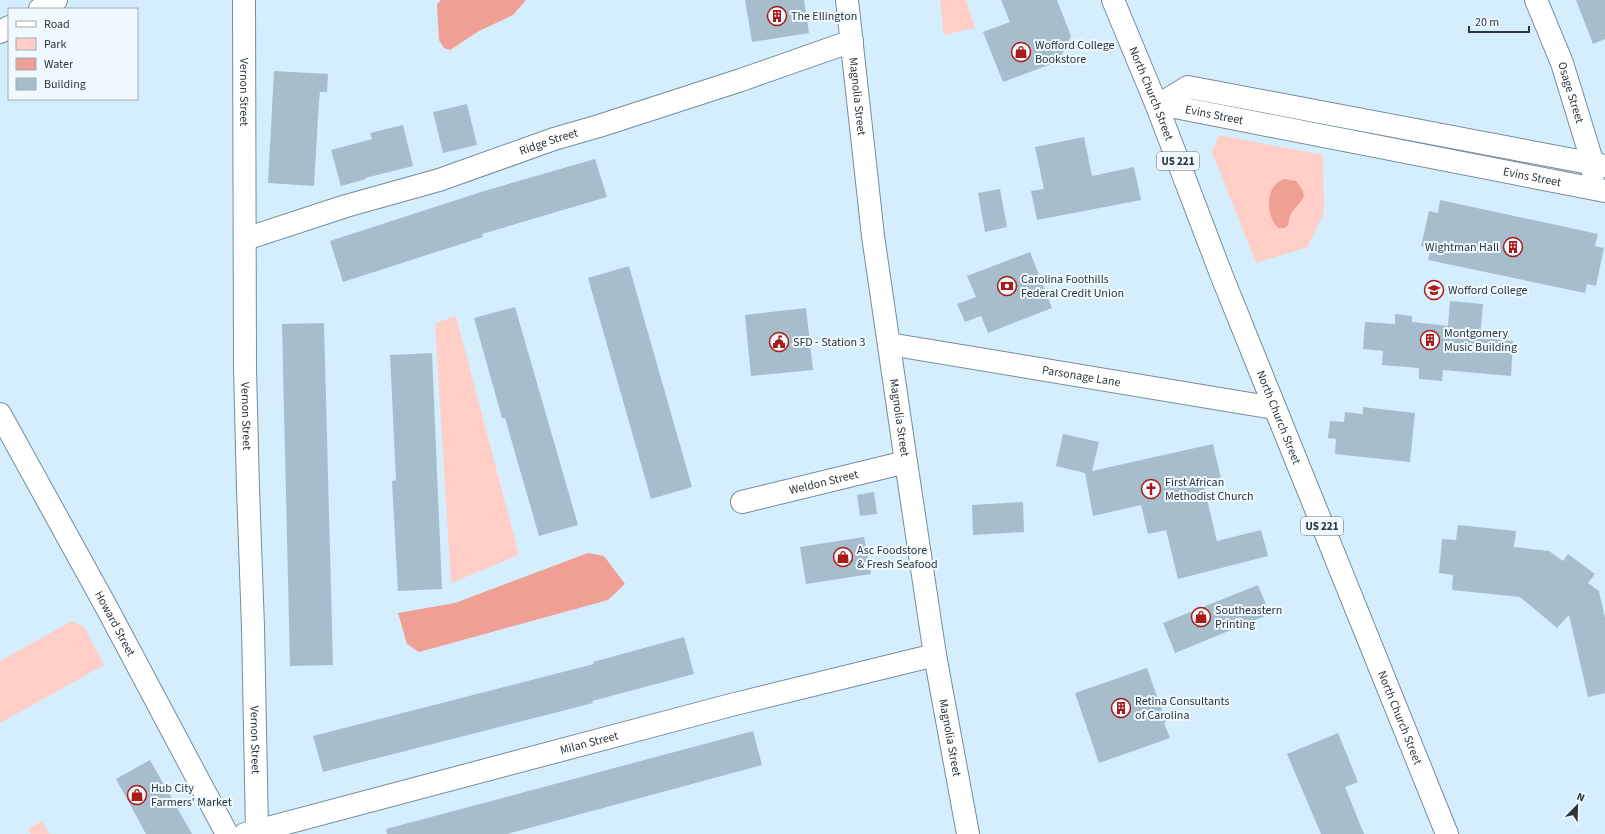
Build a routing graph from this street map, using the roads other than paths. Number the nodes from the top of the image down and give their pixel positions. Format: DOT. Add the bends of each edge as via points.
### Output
graph roads {
  1 [pos="56,0"];
  2 [pos="244,0"];
  3 [pos="846,0"];
  4 [pos="1113,0"];
  5 [pos="1536,0"];
  6 [pos="42,8"];
  7 [pos="852,41"];
  8 [pos="1158,106"];
  9 [pos="1599,165"];
  10 [pos="1599,190"];
  11 [pos="245,239"];
  12 [pos="889,344"];
  13 [pos="1274,408"];
  14 [pos="0,414"];
  15 [pos="906,462"];
  16 [pos="742,502"];
  17 [pos="935,655"];
  18 [pos="251,833"];
  19 [pos="227,834"];
  20 [pos="968,834"];
  21 [pos="1447,834"];
  1 -- 6 [label="street"];
  2 -- 11 [label="street, Vernon Street"];
  3 -- 7 [label="street, Magnolia Street"];
  4 -- 8 [label="street, North Church Street / US 221"];
  5 -- 9 [label="street, Osage Street"];
  7 -- 11 [label="street, Ridge Street" via="741,80 554,139 439,180 346,206"];
  7 -- 12 [label="street, Magnolia Street" via="873,236"];
  8 -- 9 [label="street, Evins Street" via="1188,87"];
  8 -- 10 [label="street, Evins Street" via="1328,136"];
  8 -- 13 [label="street, North Church Street / US 221" via="1196,211"];
  9 -- 10 [label="street, Osage Street"];
  11 -- 18 [label="street, Vernon Street" via="248,482 253,627"];
  12 -- 13 [label="street, Parsonage Lane"];
  12 -- 15 [label="street, Magnolia Street"];
  13 -- 21 [label="street, North Church Street / US 221"];
  14 -- 19 [label="street, Howard Street"];
  15 -- 16 [label="street, Weldon Street"];
  15 -- 17 [label="street, Magnolia Street"];
  17 -- 18 [label="street, Milan Street" via="731,705"];
  17 -- 20 [label="street, Magnolia Street"];
}
